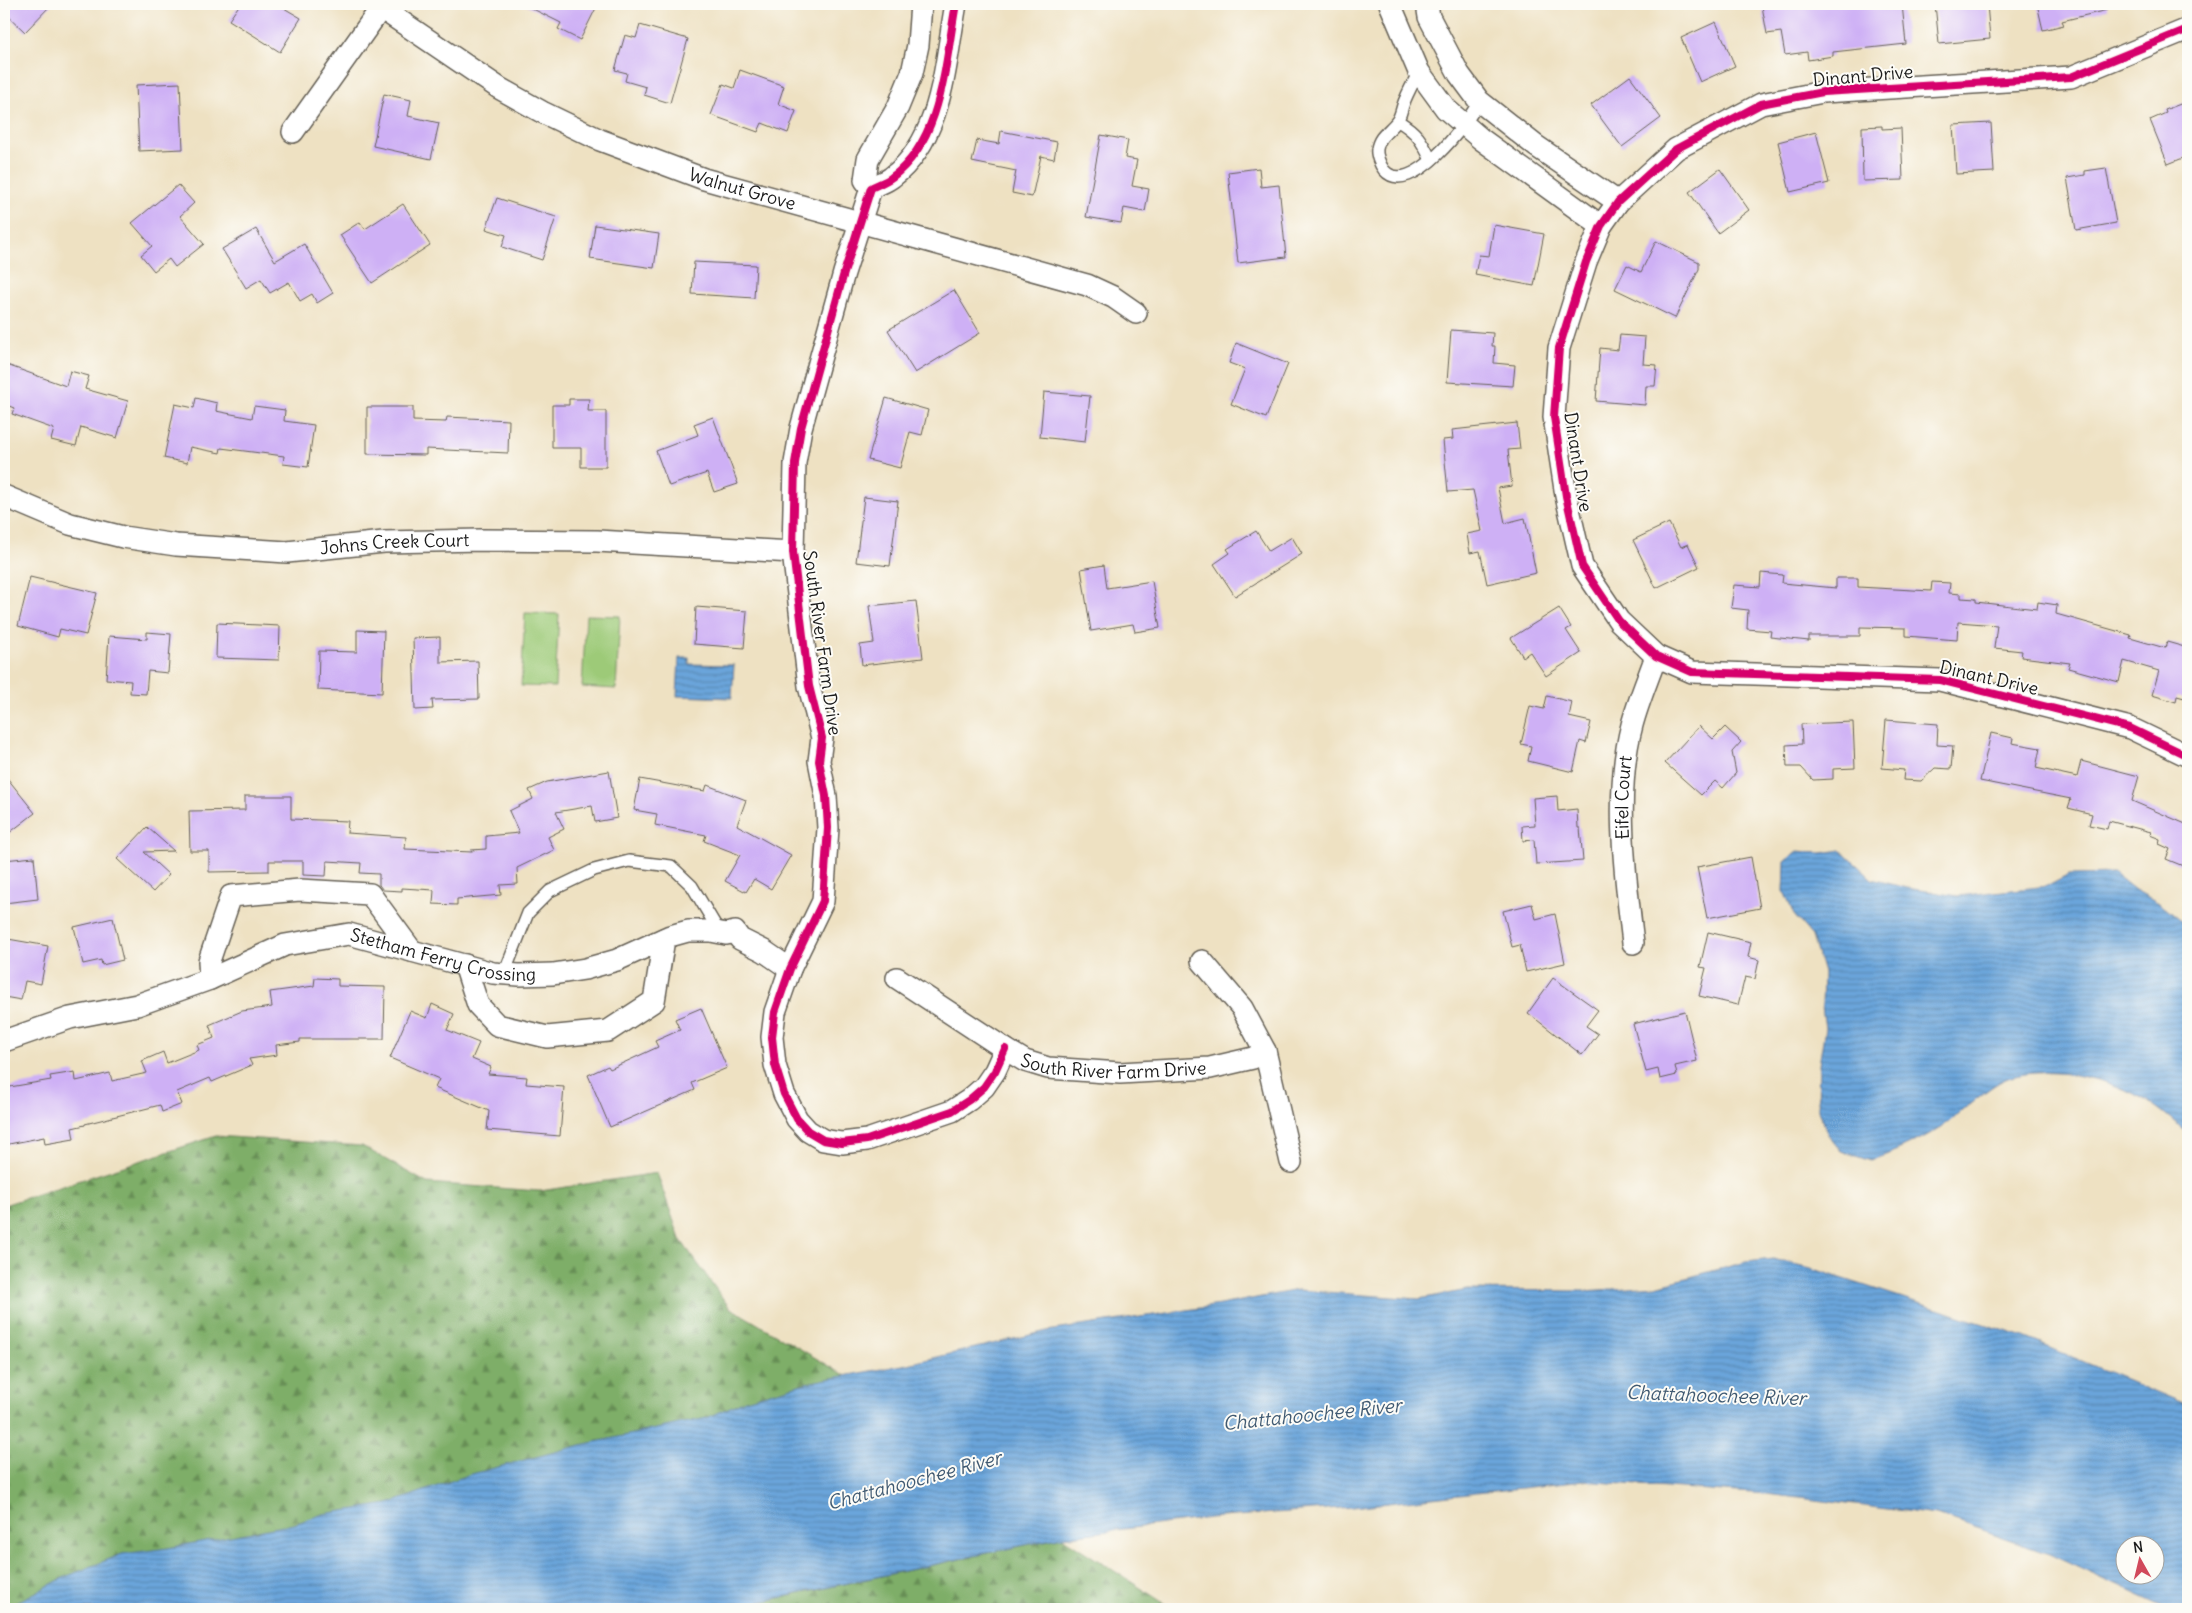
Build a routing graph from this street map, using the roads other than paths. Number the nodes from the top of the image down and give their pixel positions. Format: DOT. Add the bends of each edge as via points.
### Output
graph roads {
  1 [pos="921,4"];
  2 [pos="956,4"];
  3 [pos="1390,4"];
  4 [pos="378,6"];
  5 [pos="1428,11"];
  6 [pos="2188,29"];
  7 [pos="1401,30"];
  8 [pos="1419,72"];
  9 [pos="1479,102"];
  10 [pos="1398,121"];
  11 [pos="1464,124"];
  12 [pos="293,132"];
  13 [pos="1431,160"];
  14 [pos="871,188"];
  15 [pos="1618,202"];
  16 [pos="861,221"];
  17 [pos="1601,226"];
  18 [pos="1136,313"];
  19 [pos="4,496"];
  20 [pos="793,552"];
  21 [pos="1656,656"];
  22 [pos="2188,756"];
  23 [pos="720,933"];
  24 [pos="664,939"];
  25 [pos="1632,943"];
  26 [pos="412,951"];
  27 [pos="1202,961"];
  28 [pos="465,965"];
  29 [pos="790,969"];
  30 [pos="504,974"];
  31 [pos="897,978"];
  32 [pos="210,979"];
  33 [pos="4,1041"];
  34 [pos="1005,1049"];
  35 [pos="1265,1051"];
  36 [pos="1291,1162"];
  1 -- 14 [label="street, South River Farm Drive" via="912,73 898,107 868,159 865,180"];
  2 -- 14 [label="street" via="931,125 904,167 890,179"];
  3 -- 7 [label="street"];
  4 -- 12 [label="street"];
  4 -- 16 [label="street, Walnut Grove" via="499,88 600,140 704,179"];
  5 -- 7 [label="street"];
  5 -- 9 [label="street" via="1459,74"];
  6 -- 15 [label="street, Dinant Drive" via="2070,77 1823,92 1761,104 1676,149"];
  7 -- 8 [label="street"];
  8 -- 10 [label="lane"];
  8 -- 11 [label="street" via="1446,109"];
  9 -- 11 [label="lane"];
  9 -- 15 [label="street"];
  10 -- 13 [label="lane" via="1413,130"];
  10 -- 13 [label="lane" via="1382,136 1376,150 1384,170 1397,178 1407,177"];
  11 -- 13 [label="lane"];
  11 -- 17 [label="street"];
  14 -- 16 [label="street, South River Farm Drive"];
  15 -- 17 [label="street, Dinant Drive"];
  16 -- 18 [label="street, Walnut Grove" via="1087,285"];
  16 -- 20 [label="street, South River Farm Drive" via="801,428 795,463"];
  17 -- 21 [label="street, Dinant Drive" via="1559,348 1554,417 1566,496 1582,566 1619,621"];
  19 -- 20 [label="street, Johns Creek Court" via="70,524 176,546 287,552 384,542 597,541"];
  20 -- 29 [label="street, South River Farm Drive" via="809,686 822,738 819,761 828,828 822,902"];
  21 -- 22 [label="street, Dinant Drive" via="1692,672 1940,680 2130,728"];
  21 -- 25 [label="street, Eifel Court" via="1632,726 1623,782 1624,864"];
  23 -- 24 [label="street, Stetham Ferry Crossing" via="688,931"];
  23 -- 29 [label="street, Stetham Ferry Crossing" via="735,932 740,939"];
  23 -- 30 [label="lane" via="692,886 671,866 629,861 594,870 550,891 528,913"];
  24 -- 28 [label="street" via="654,1000 608,1031 547,1037 497,1025 478,1005"];
  24 -- 30 [label="street, Stetham Ferry Crossing" via="617,960 585,968 553,974"];
  26 -- 28 [label="street, Stetham Ferry Crossing"];
  26 -- 32 [label="street, Stetham Ferry Crossing" via="349,934 285,945"];
  26 -- 32 [label="street" via="370,894 300,890 231,896 209,961"];
  27 -- 35 [label="street" via="1242,1008"];
  28 -- 30 [label="street, Stetham Ferry Crossing"];
  29 -- 34 [label="street, South River Farm Drive" via="774,1012 775,1065 784,1094 797,1118 808,1131 823,1140 842,1143 867,1140 952,1111 984,1087 996,1071"];
  31 -- 34 [label="street"];
  32 -- 33 [label="street, Stetham Ferry Crossing" via="137,1005 70,1018"];
  34 -- 35 [label="street, South River Farm Drive" via="1025,1061 1048,1068 1120,1073 1210,1068 1253,1058"];
  35 -- 36 [label="street"];
}
